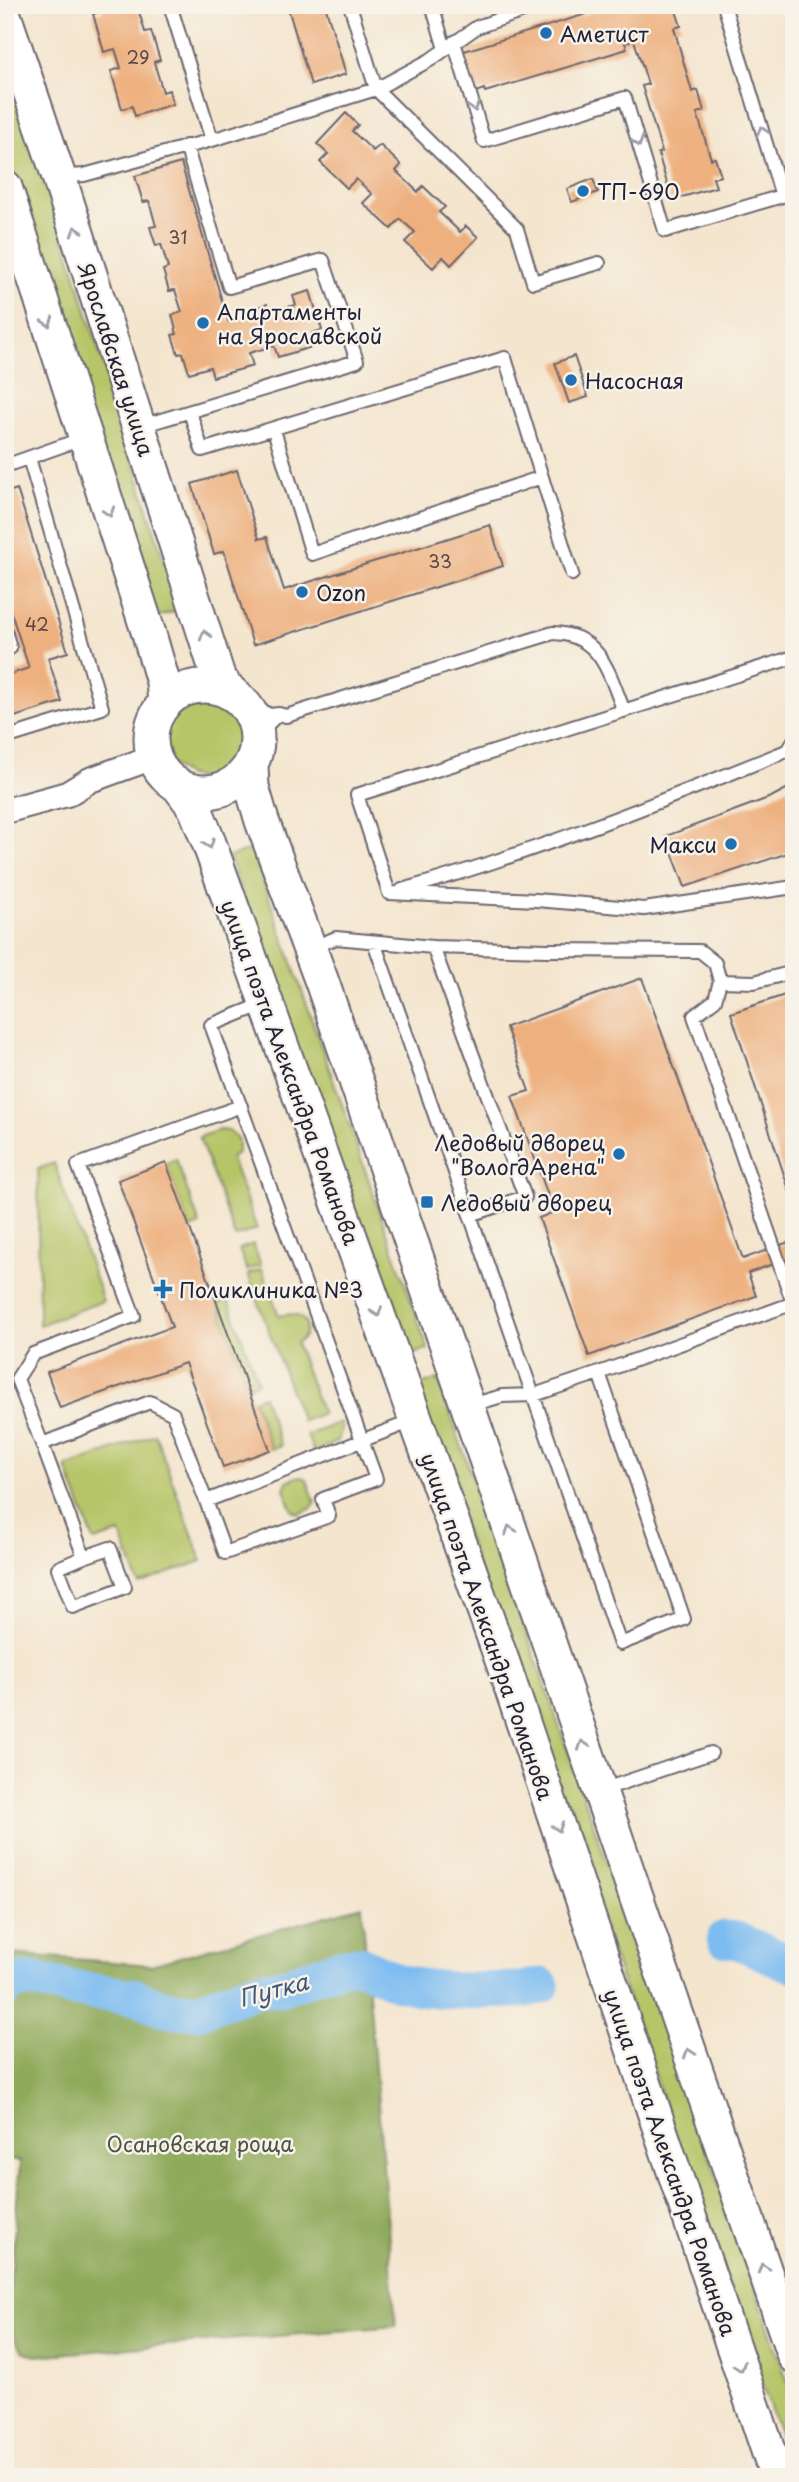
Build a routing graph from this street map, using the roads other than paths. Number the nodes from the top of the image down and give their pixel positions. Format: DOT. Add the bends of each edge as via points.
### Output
graph roads {
  1 [pos="170,5"];
  2 [pos="350,5"];
  3 [pos="541,5"];
  4 [pos="724,5"];
  5 [pos="437,6"];
  6 [pos="5,18"];
  7 [pos="450,45"];
  8 [pos="376,89"];
  9 [pos="212,140"];
  10 [pos="186,146"];
  11 [pos="59,177"];
  12 [pos="5,187"];
  13 [pos="599,263"];
  14 [pos="190,412"];
  15 [pos="138,427"];
  16 [pos="274,430"];
  17 [pos="85,438"];
  18 [pos="29,458"];
  19 [pos="5,466"];
  20 [pos="542,477"];
  21 [pos="572,574"];
  22 [pos="5,631"];
  23 [pos="5,650"];
  24 [pos="794,657"];
  25 [pos="239,699"];
  26 [pos="165,703"];
  27 [pos="624,711"];
  28 [pos="279,713"];
  29 [pos="5,738"];
  30 [pos="794,740"];
  31 [pos="254,754"];
  32 [pos="156,764"];
  33 [pos="5,811"];
  34 [pos="794,887"];
  35 [pos="389,893"];
  36 [pos="374,942"];
  37 [pos="433,947"];
  38 [pos="310,948"];
  39 [pos="794,972"];
  40 [pos="720,981"];
  41 [pos="267,1003"];
  42 [pos="241,1106"];
  43 [pos="470,1215"];
  44 [pos="794,1303"];
  45 [pos="599,1373"];
  46 [pos="534,1395"];
  47 [pos="467,1406"];
  48 [pos="416,1420"];
  49 [pos="362,1442"];
  50 [pos="42,1444"];
  51 [pos="206,1502"];
  52 [pos="84,1557"];
  53 [pos="711,1752"];
  54 [pos="598,1791"];
  55 [pos="794,2356"];
  56 [pos="777,2477"];
  1 -- 9 [label="lane"];
  2 -- 8 [label="lane"];
  3 -- 7 [label="lane" via="477,27"];
  7 -- 4 [label="lane, one-way" via="484,141 625,98 666,231 782,196"];
  5 -- 7 [label="lane"];
  6 -- 11 [label="main road, Ярославская улица"];
  7 -- 8 [label="lane"];
  8 -- 9 [label="lane"];
  8 -- 13 [label="lane" via="517,229 533,282"];
  9 -- 10 [label="lane"];
  10 -- 11 [label="lane" via="84,175"];
  10 -- 14 [label="lane" via="229,286 323,260 357,361"];
  15 -- 11 [label="main road, Ярославская улица, one-way"];
  12 -- 17 [label="main road, one-way"];
  14 -- 15 [label="lane"];
  14 -- 16 [label="lane" via="202,450"];
  25 -- 15 [label="main road, Ярославская улица, one-way" via="218,676"];
  16 -- 20 [label="lane" via="505,358"];
  16 -- 20 [label="lane" via="312,554"];
  17 -- 18 [label="lane"];
  17 -- 26 [label="main road, one-way" via="149,634"];
  18 -- 19 [label="lane"];
  18 -- 29 [label="lane" via="102,708"];
  20 -- 21 [label="lane"];
  22 -- 23 [label="lane" via="10,648"];
  24 -- 27 [label="lane"];
  25 -- 26 [label="main road" via="225,689 204,685 182,690"];
  25 -- 28 [label="lane" via="270,715"];
  25 -- 31 [label="main road" via="255,722"];
  26 -- 32 [label="main road" via="152,726"];
  27 -- 28 [label="lane" via="602,656 575,637 553,633 286,716"];
  27 -- 35 [label="lane" via="357,795"];
  28 -- 31 [label="lane" via="263,729"];
  30 -- 35 [label="lane" via="789,750 716,780 478,868"];
  31 -- 32 [label="main road" via="234,783 212,792 188,790"];
  31 -- 38 [label="main road" via="252,787"];
  32 -- 33 [label="street" via="90,780 67,794"];
  32 -- 41 [label="main road, улица поэта Александра Романова, one-way" via="195,808"];
  34 -- 35 [label="lane" via="643,909"];
  36 -- 37 [label="lane"];
  36 -- 38 [label="lane" via="337,938"];
  36 -- 43 [label="lane"];
  37 -- 40 [label="lane" via="700,951 715,963"];
  37 -- 43 [label="lane" via="525,1197"];
  38 -- 47 [label="main road"];
  39 -- 40 [label="lane" via="754,982"];
  40 -- 44 [label="lane" via="715,1000 694,1016"];
  41 -- 42 [label="lane" via="211,1025"];
  41 -- 48 [label="main road, улица поэта Александра Романова, one-way"];
  42 -- 49 [label="lane"];
  42 -- 50 [label="lane" via="78,1165 134,1316 33,1353 17,1380"];
  43 -- 46 [label="lane"];
  44 -- 45 [label="lane"];
  45 -- 46 [label="lane"];
  45 -- 46 [label="lane" via="684,1619 620,1644"];
  46 -- 47 [label="lane" via="502,1396"];
  54 -- 47 [label="main road, one-way"];
  48 -- 49 [label="lane"];
  48 -- 56 [label="main road, улица поэта Александра Романова, one-way" via="503,1663"];
  49 -- 51 [label="lane"];
  49 -- 51 [label="lane" via="376,1479 323,1499 329,1516 225,1553"];
  50 -- 51 [label="lane" via="150,1402 173,1414"];
  50 -- 52 [label="lane"];
  52 -- 52 [label="lane" via="58,1567 73,1607 125,1587 110,1548"];
  53 -- 54 [label="lane"];
  55 -- 54 [label="main road, one-way"];
}
